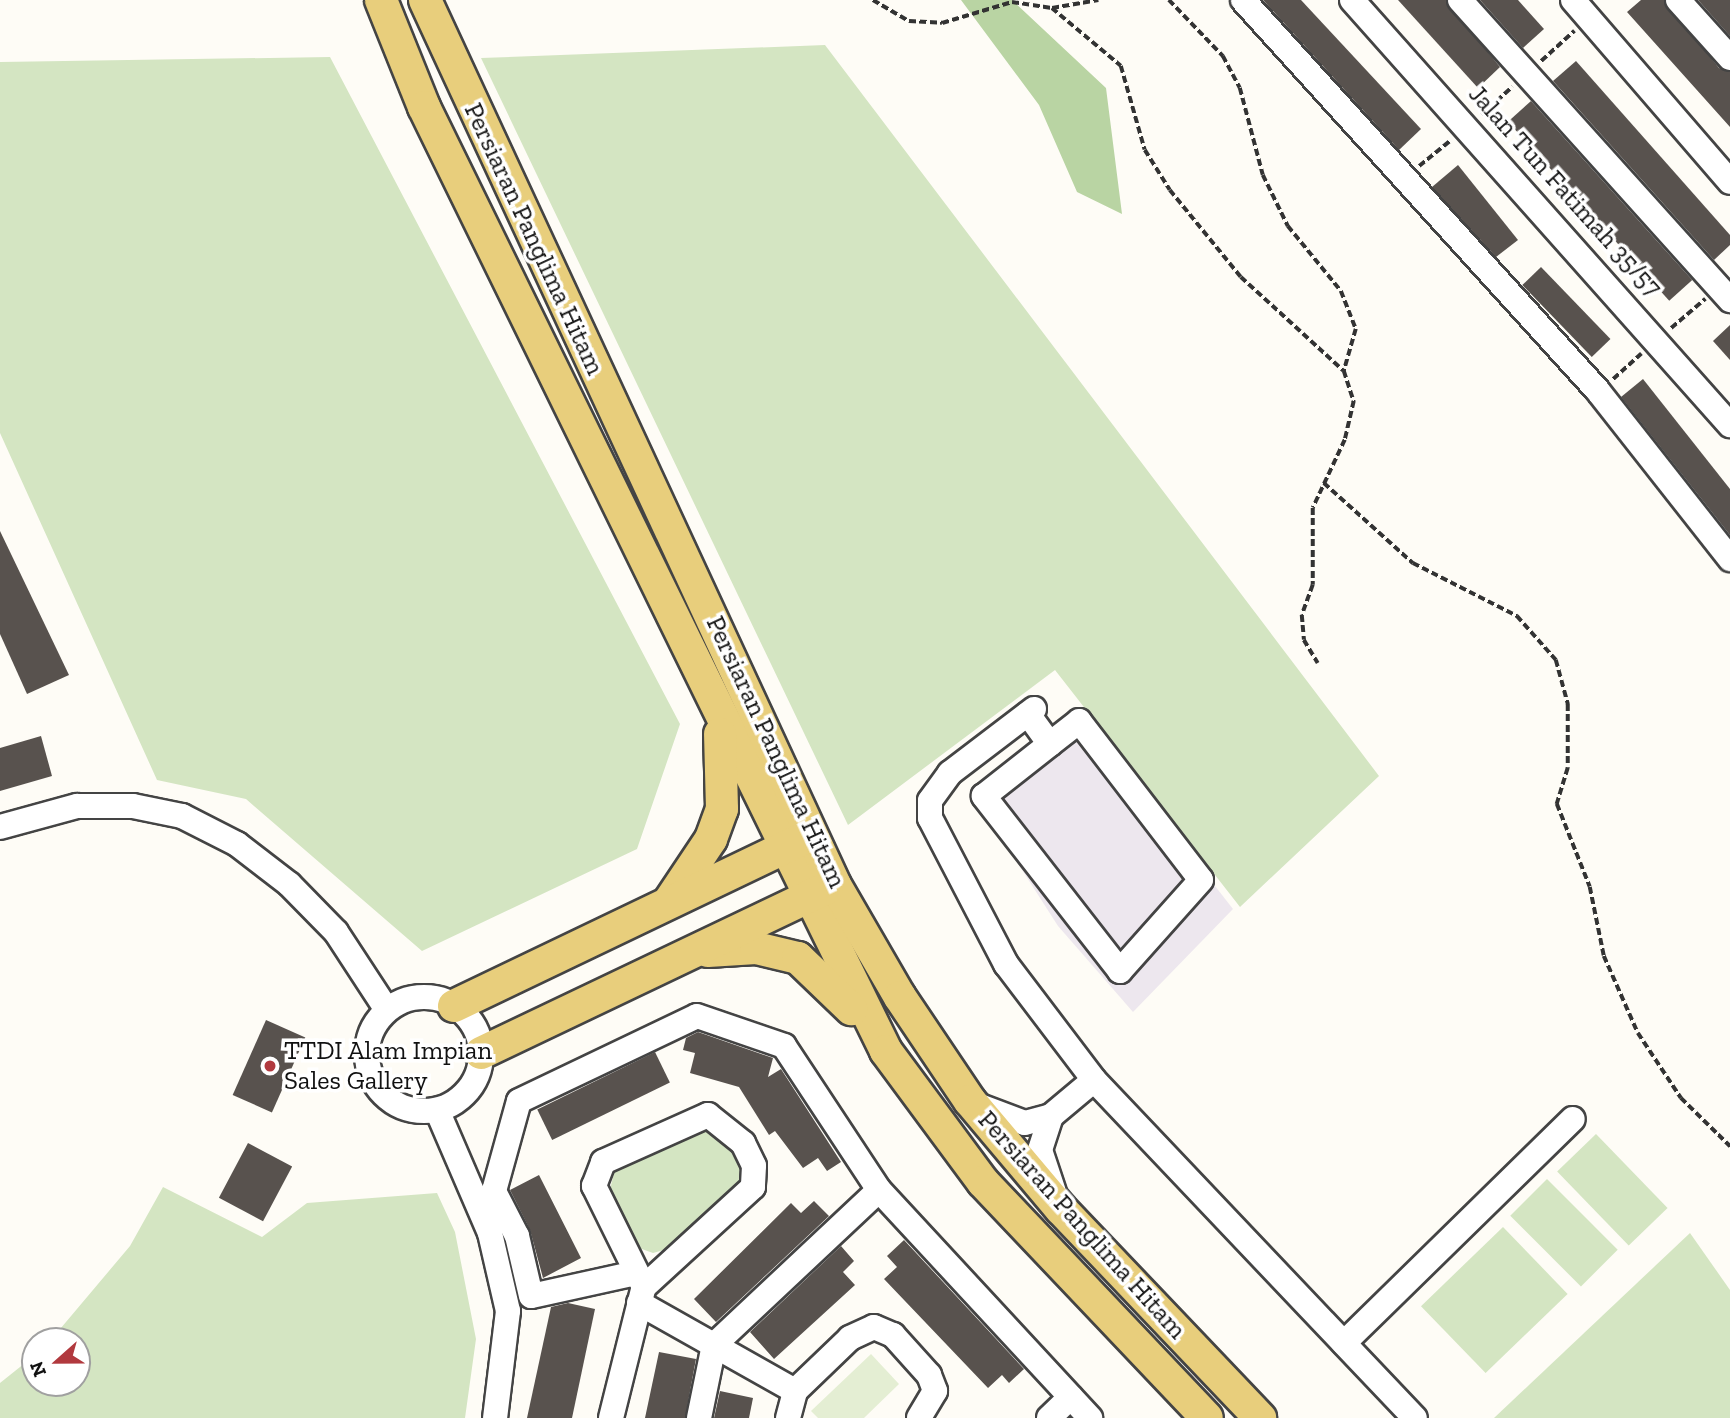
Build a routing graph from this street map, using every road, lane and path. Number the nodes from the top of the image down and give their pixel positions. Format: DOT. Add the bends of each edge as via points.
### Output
graph roads {
  1 [pos="381,0"];
  2 [pos="425,0"];
  3 [pos="873,0"];
  4 [pos="1098,0"];
  5 [pos="1169,0"];
  6 [pos="1243,0"];
  7 [pos="1352,0"];
  8 [pos="1460,0"];
  9 [pos="1678,0"];
  10 [pos="1020,1"];
  11 [pos="1052,8"];
  12 [pos="1581,9"];
  13 [pos="1730,58"];
  14 [pos="1527,74"];
  15 [pos="1468,127"];
  16 [pos="1408,176"];
  17 [pos="1730,182"];
  18 [pos="1724,293"];
  19 [pos="1658,339"];
  20 [pos="1344,371"];
  21 [pos="1598,391"];
  22 [pos="1730,425"];
  23 [pos="1324,483"];
  24 [pos="1730,559"];
  25 [pos="1318,663"];
  26 [pos="715,706"];
  27 [pos="1050,744"];
  28 [pos="0,827"];
  29 [pos="812,834"];
  30 [pos="784,848"];
  31 [pos="821,891"];
  32 [pos="668,903"];
  33 [pos="690,952"];
  34 [pos="454,1006"];
  35 [pos="387,1010"];
  36 [pos="886,1051"];
  37 [pos="481,1053"];
  38 [pos="1094,1080"];
  39 [pos="970,1101"];
  40 [pos="437,1110"];
  41 [pos="1051,1116"];
  42 [pos="1573,1119"];
  43 [pos="1730,1146"];
  44 [pos="879,1190"];
  45 [pos="1061,1209"];
  46 [pos="640,1288"];
  47 [pos="1344,1343"];
  48 [pos="714,1345"];
  49 [pos="795,1391"];
  50 [pos="1071,1397"];
  51 [pos="495,1418"];
  52 [pos="611,1418"];
  53 [pos="699,1418"];
  54 [pos="788,1418"];
  55 [pos="919,1418"];
  56 [pos="1049,1418"];
  57 [pos="1090,1418"];
  58 [pos="1207,1418"];
  59 [pos="1260,1418"];
  60 [pos="1415,1418"];
  1 -- 26 [label="main road, Persiaran Panglima Hitam" via="424,107"];
  2 -- 29 [label="main road, Persiaran Panglima Hitam"];
  3 -- 10 [label="path" via="909,21 942,23"];
  4 -- 11 [label="path"];
  5 -- 20 [label="path" via="1223,56 1240,88 1263,175 1288,226 1341,291 1356,329"];
  6 -- 16 [label="street"];
  7 -- 15 [label="street, Jalan Tun Fatimah 35/57"];
  8 -- 14 [label="street"];
  9 -- 13 [label="street"];
  10 -- 11 [label="path"];
  11 -- 20 [label="path" via="1121,66 1145,150 1170,190 1249,285"];
  12 -- 14 [label="path"];
  12 -- 17 [label="street"];
  14 -- 15 [label="path"];
  14 -- 18 [label="street"];
  15 -- 16 [label="path"];
  15 -- 19 [label="street, Jalan Tun Fatimah 35/57"];
  16 -- 21 [label="street" via="1495,285"];
  18 -- 19 [label="path"];
  19 -- 21 [label="path"];
  19 -- 22 [label="street, Jalan Tun Fatimah 35/57"];
  20 -- 23 [label="path" via="1354,401"];
  21 -- 24 [label="street"];
  23 -- 25 [label="path" via="1313,508 1313,585 1302,615 1304,640"];
  23 -- 43 [label="path" via="1413,563 1517,616 1556,660 1568,716 1568,768 1557,804 1590,887 1604,956 1637,1033 1681,1098"];
  26 -- 30 [label="main road, Persiaran Panglima Hitam"];
  26 -- 32 [label="main road" via="725,767 722,809 711,839"];
  27 -- 27 [label="street" via="1079,721 1201,880 1120,971 984,796"];
  27 -- 38 [label="street" via="1031,711 935,787 930,818 1006,964"];
  28 -- 35 [label="street" via="78,806 133,806 182,816 237,844 289,884 337,932"];
  29 -- 30 [label="main road"];
  29 -- 31 [label="main road, Persiaran Panglima Hitam"];
  30 -- 31 [label="main road, Persiaran Panglima Hitam"];
  30 -- 32 [label="main road"];
  31 -- 33 [label="main road"];
  31 -- 36 [label="main road, Persiaran Panglima Hitam"];
  31 -- 39 [label="main road, Persiaran Panglima Hitam"];
  32 -- 34 [label="main road"];
  33 -- 36 [label="main road" via="756,948 798,958 827,980"];
  33 -- 37 [label="main road"];
  34 -- 35 [label="street" via="420,997"];
  34 -- 37 [label="street" via="473,1026"];
  35 -- 40 [label="street" via="369,1041 372,1078 399,1106"];
  36 -- 58 [label="main road, Persiaran Panglima Hitam" via="984,1182"];
  37 -- 40 [label="street" via="469,1089"];
  38 -- 41 [label="street"];
  38 -- 47 [label="street"];
  39 -- 41 [label="street" via="1014,1124"];
  39 -- 45 [label="main road, Persiaran Panglima Hitam"];
  40 -- 51 [label="street" via="490,1233 508,1311"];
  41 -- 45 [label="street" via="1040,1150"];
  42 -- 47 [label="street"];
  44 -- 46 [label="street" via="784,1046 697,1016 519,1101 494,1191 517,1236 531,1296"];
  44 -- 48 [label="street"];
  44 -- 50 [label="street"];
  45 -- 59 [label="main road, Persiaran Panglima Hitam"];
  46 -- 46 [label="street" via="594,1186 603,1163 694,1116 725,1123 754,1166 753,1187"];
  46 -- 48 [label="street"];
  46 -- 52 [label="street"];
  47 -- 60 [label="street"];
  48 -- 49 [label="street"];
  48 -- 53 [label="street"];
  49 -- 54 [label="street"];
  49 -- 55 [label="street" via="850,1338 883,1328 929,1375 935,1391"];
  50 -- 56 [label="street"];
  50 -- 57 [label="street"];
}
